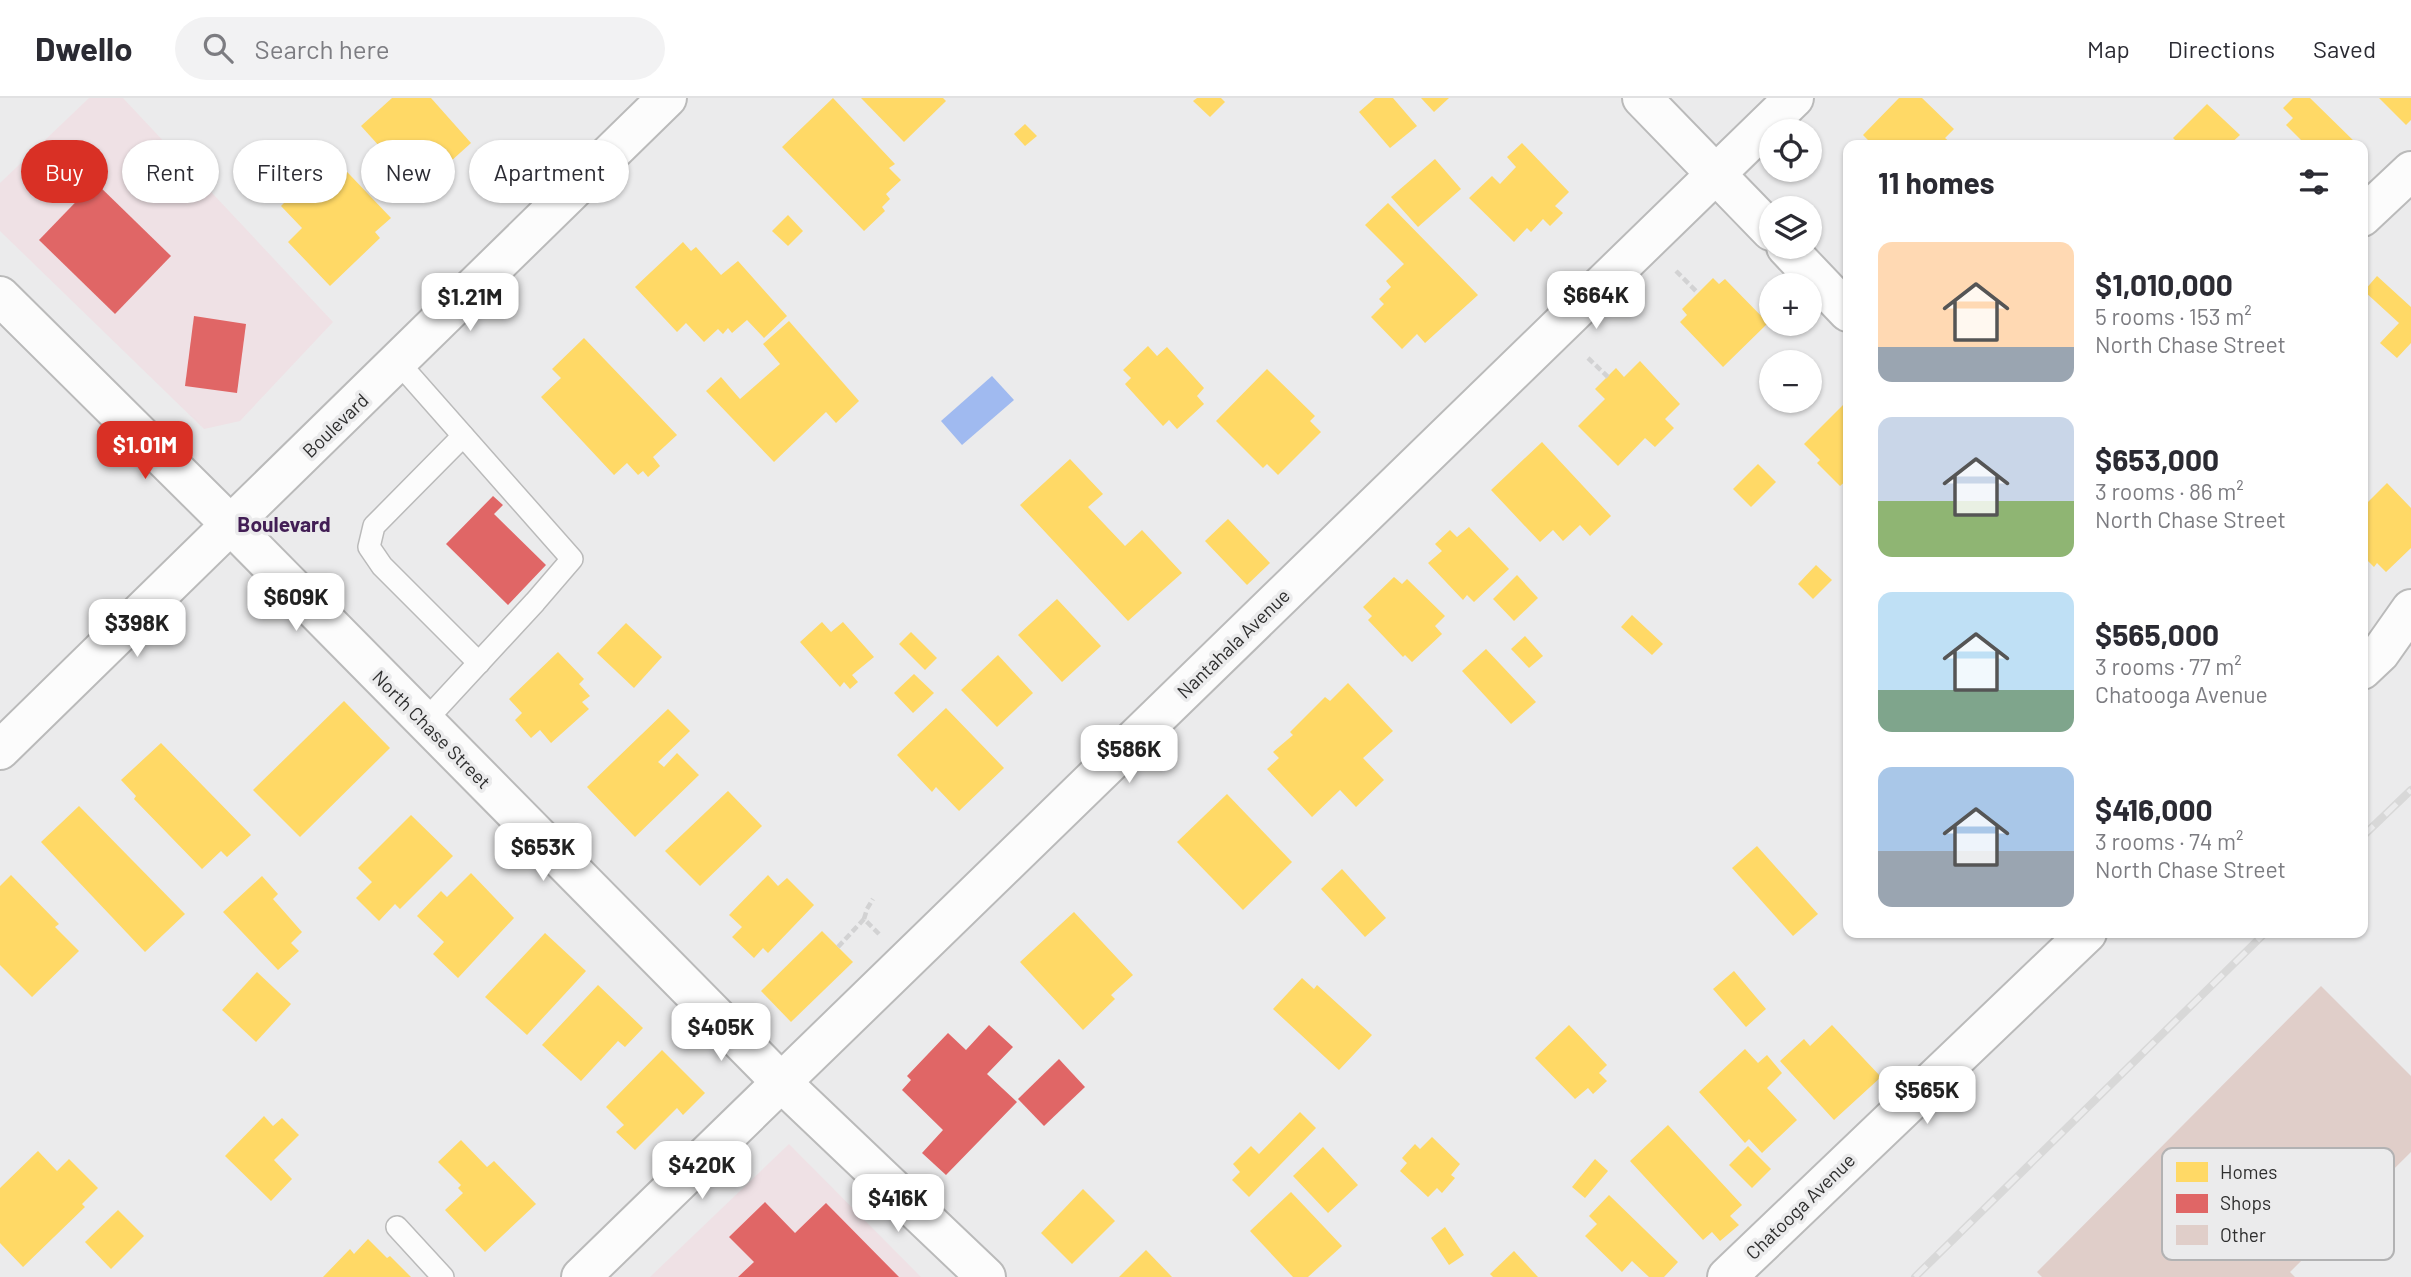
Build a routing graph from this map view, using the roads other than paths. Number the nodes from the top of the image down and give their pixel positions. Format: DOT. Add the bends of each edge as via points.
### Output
graph roads {
  1 [pos="667,98"];
  2 [pos="1642,98"];
  3 [pos="1794,98"];
  4 [pos="2411,171"];
  5 [pos="1716,174"];
  6 [pos="2368,211"];
  7 [pos="1759,219"];
  8 [pos="1797,259"];
  9 [pos="0,296"];
  10 [pos="1843,307"];
  11 [pos="398,362"];
  12 [pos="463,436"];
  13 [pos="232,526"];
  14 [pos="2411,609"];
  15 [pos="479,663"];
  16 [pos="2368,664"];
  17 [pos="425,721"];
  18 [pos="0,750"];
  19 [pos="2082,938"];
  20 [pos="781,1082"];
  21 [pos="397,1227"];
  22 [pos="443,1277"];
  23 [pos="581,1277"];
  24 [pos="986,1277"];
  25 [pos="1727,1277"];
  1 -- 11 [label="street, Boulevard"];
  2 -- 5 [label="street"];
  3 -- 5 [label="street, Nantahala Avenue"];
  4 -- 6 [label="street"];
  5 -- 7 [label="street"];
  5 -- 20 [label="street, Nantahala Avenue"];
  8 -- 10 [label="street"];
  9 -- 13 [label="street, North Chase Street"];
  11 -- 12 [label="lane"];
  11 -- 13 [label="street, Boulevard"];
  12 -- 15 [label="lane" via="572,559"];
  12 -- 15 [label="lane" via="374,526 369,547 382,566"];
  13 -- 17 [label="street, North Chase Street"];
  13 -- 18 [label="street, Boulevard"];
  14 -- 16 [label="street"];
  15 -- 17 [label="lane"];
  17 -- 20 [label="street, North Chase Street"];
  19 -- 25 [label="street, Chatooga Avenue"];
  20 -- 23 [label="street, Nantahala Avenue"];
  20 -- 24 [label="street, North Chase Street"];
  21 -- 22 [label="lane"];
}
